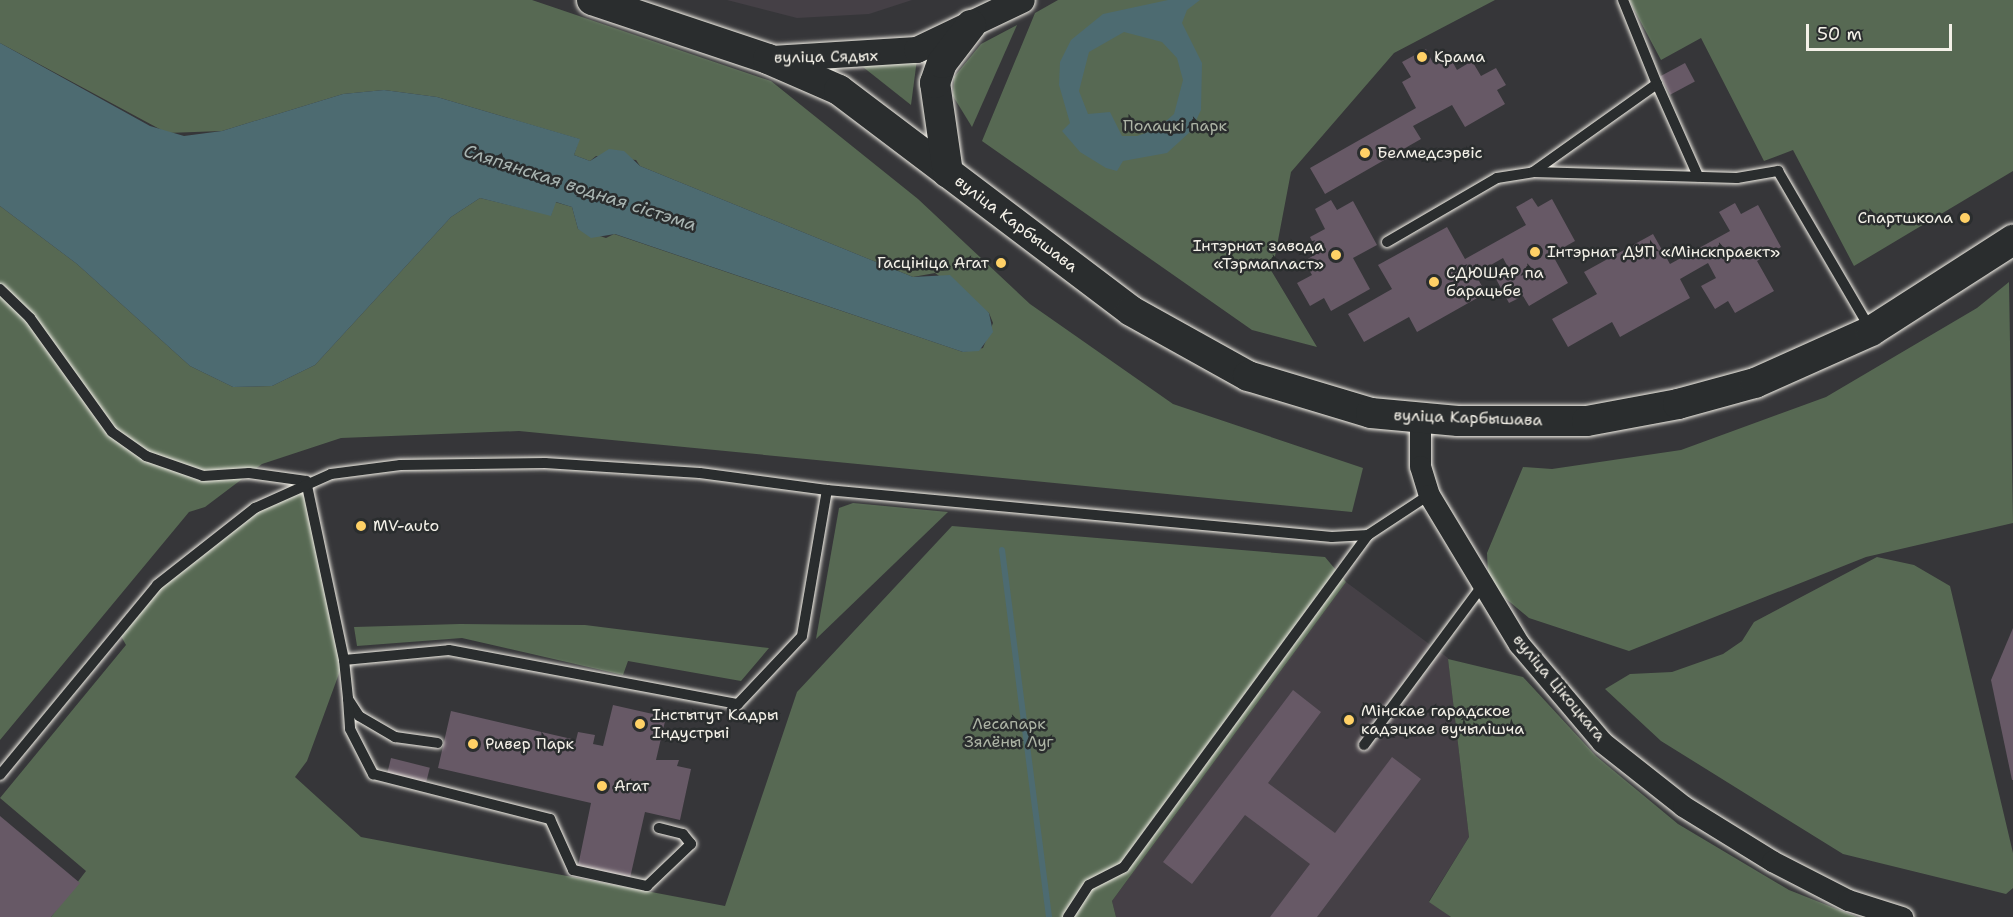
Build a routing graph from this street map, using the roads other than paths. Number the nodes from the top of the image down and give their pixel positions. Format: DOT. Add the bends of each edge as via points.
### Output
graph roads {
  1 [pos="592,0"];
  2 [pos="1022,0"];
  3 [pos="1623,0"];
  4 [pos="970,25"];
  5 [pos="768,59"];
  6 [pos="1657,84"];
  7 [pos="948,172"];
  8 [pos="1533,172"];
  9 [pos="1698,176"];
  10 [pos="2013,240"];
  11 [pos="1387,242"];
  12 [pos="0,289"];
  13 [pos="1871,331"];
  14 [pos="1420,419"];
  15 [pos="306,481"];
  16 [pos="827,490"];
  17 [pos="1429,495"];
  18 [pos="1368,535"];
  19 [pos="1482,586"];
  20 [pos="344,660"];
  21 [pos="348,699"];
  22 [pos="438,743"];
  23 [pos="1364,745"];
  24 [pos="0,775"];
  25 [pos="659,828"];
  26 [pos="1068,917"];
  27 [pos="1902,917"];
  1 -- 5 [label="main road, вуліца Сядых"];
  2 -- 4 [label="street, вуліца Сядых"];
  3 -- 6 [label="lane"];
  4 -- 5 [label="street, вуліца Сядых" via="917,50 885,56"];
  4 -- 7 [label="main road" via="942,63 935,83"];
  5 -- 7 [label="main road, вуліца Карбышава" via="839,90"];
  6 -- 8 [label="lane"];
  6 -- 9 [label="lane"];
  7 -- 14 [label="main road, вуліца Карбышава" via="1131,311 1248,376 1330,403"];
  8 -- 9 [label="lane"];
  8 -- 11 [label="lane" via="1497,178"];
  9 -- 13 [label="lane" via="1737,178 1778,171"];
  10 -- 13 [label="main road, вуліца Карбышава"];
  12 -- 15 [label="lane" via="30,318 112,432 146,456 203,476 249,473"];
  13 -- 14 [label="main road, вуліца Карбышава" via="1755,382 1678,404 1587,421"];
  14 -- 17 [label="street, вуліца Цікоцкага" via="1420,466"];
  15 -- 16 [label="lane" via="372,467 504,460 700,473"];
  15 -- 20 [label="lane"];
  15 -- 24 [label="lane" via="216,534 157,585"];
  16 -- 18 [label="lane" via="1321,536"];
  16 -- 20 [label="lane" via="802,636 738,704 449,651"];
  17 -- 18 [label="lane"];
  17 -- 19 [label="street, вуліца Цікоцкага"];
  18 -- 26 [label="lane" via="1124,867 1089,885"];
  19 -- 23 [label="lane"];
  19 -- 27 [label="street, вуліца Цікоцкага" via="1520,645 1602,742 1683,806 1791,871 1848,900"];
  20 -- 21 [label="lane"];
  21 -- 22 [label="lane" via="376,730"];
  21 -- 25 [label="lane" via="350,729 372,774 550,819 573,870 647,886 691,844 683,834"];
}
